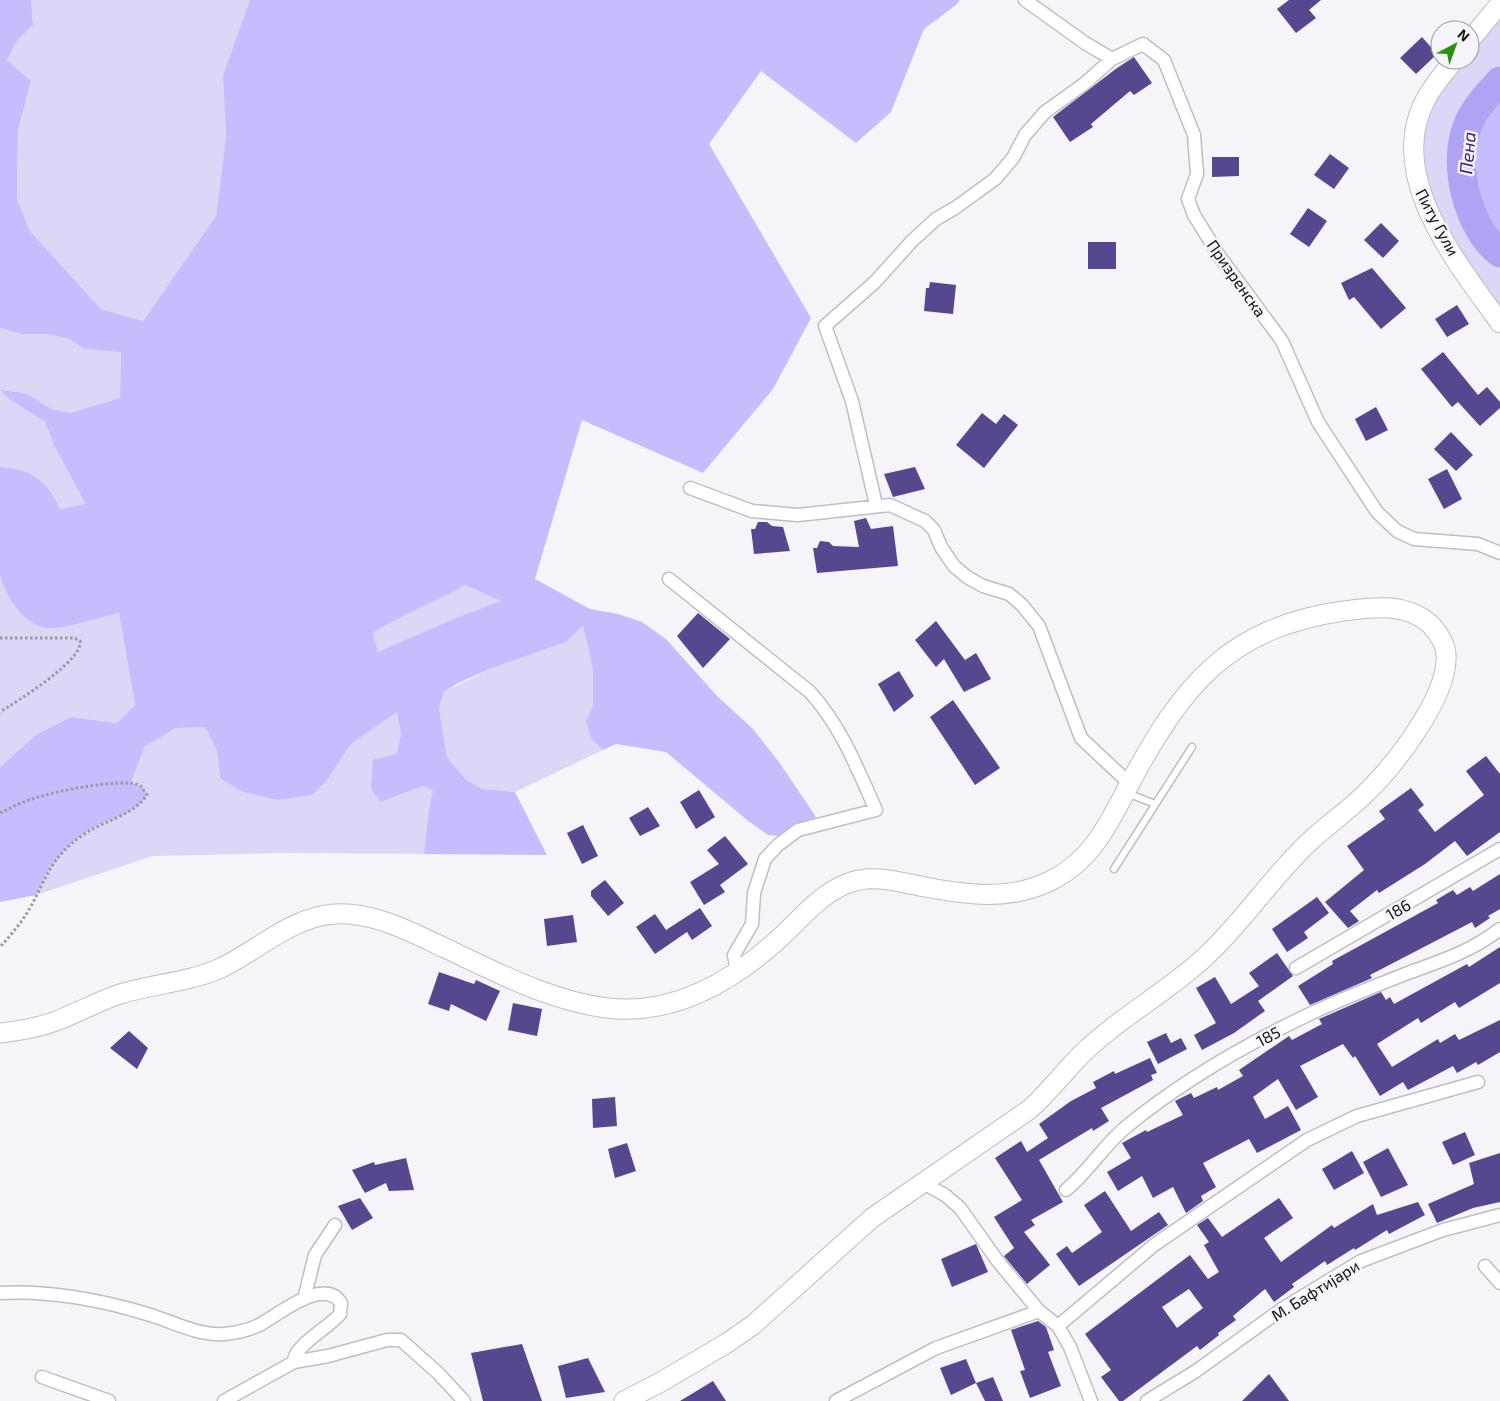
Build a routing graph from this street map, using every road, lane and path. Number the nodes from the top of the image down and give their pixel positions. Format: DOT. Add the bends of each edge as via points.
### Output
graph roads {
  1 [pos="1025,0"];
  2 [pos="1500,4"];
  3 [pos="1480,28"];
  4 [pos="1112,59"];
  5 [pos="1447,70"];
  6 [pos="1500,323"];
  7 [pos="690,488"];
  8 [pos="876,506"];
  9 [pos="1500,553"];
  10 [pos="669,579"];
  11 [pos="0,638"];
  12 [pos="0,712"];
  13 [pos="1192,747"];
  14 [pos="1128,788"];
  15 [pos="1155,804"];
  16 [pos="0,813"];
  17 [pos="1500,849"];
  18 [pos="1114,869"];
  19 [pos="1500,929"];
  20 [pos="0,947"];
  21 [pos="1296,968"];
  22 [pos="737,973"];
  23 [pos="0,1033"];
  24 [pos="1478,1082"];
  25 [pos="923,1183"];
  26 [pos="1066,1190"];
  27 [pos="1500,1215"];
  28 [pos="335,1225"];
  29 [pos="1485,1266"];
  30 [pos="1500,1283"];
  31 [pos="0,1292"];
  32 [pos="304,1299"];
  33 [pos="1039,1310"];
  34 [pos="1058,1326"];
  35 [pos="294,1362"];
  36 [pos="42,1377"];
  37 [pos="109,1401"];
  38 [pos="224,1401"];
  39 [pos="464,1401"];
  40 [pos="624,1401"];
  41 [pos="836,1401"];
  42 [pos="1090,1401"];
  43 [pos="1147,1401"];
  1 -- 4 [label="street"];
  2 -- 3 [label="main road"];
  4 -- 8 [label="street" via="1045,112 994,179 936,219 875,282 825,326 852,401"];
  4 -- 9 [label="street, Призренска" via="1143,44 1164,60 1194,135 1197,174 1188,199 1194,215 1220,257 1282,341 1318,422 1377,512 1397,531 1414,538 1478,544"];
  5 -- 6 [label="main road, Питу Гули" via="1427,97 1417,121 1413,157 1417,182 1438,228"];
  7 -- 8 [label="street" via="752,511 798,515"];
  8 -- 14 [label="street" via="890,506 924,521 934,530 954,566 983,586 1009,594 1022,604 1039,626 1081,738"];
  10 -- 22 [label="street" via="810,692 827,711 845,741 876,810 798,830 765,859 754,893 752,924 734,955"];
  11 -- 12 [label="path" via="74,638 80,641 81,646 78,654 48,679"];
  13 -- 15 [label="lane"];
  14 -- 15 [label="lane"];
  14 -- 22 [label="main road" via="1090,853 1050,881 1003,896 883,879 854,881 825,897"];
  14 -- 25 [label="main road" via="1166,723 1209,668 1255,636 1310,616 1364,608 1394,608 1412,611 1430,624 1442,639 1445,666 1432,706 1396,762 1364,796 1290,861 1226,937 1200,962 1087,1049 1030,1109"];
  15 -- 18 [label="lane"];
  16 -- 20 [label="path" via="31,799 131,782 140,785 147,795 141,804 97,826 65,849 48,871 20,924"];
  17 -- 21 [label="street, 186"];
  19 -- 26 [label="street, 185" via="1466,952 1313,1012 1231,1056 1125,1127 1085,1175"];
  22 -- 23 [label="main road" via="695,995 667,1004 638,1009 606,1008 579,1003 531,986 400,928 365,916 328,915 292,925 227,965 204,975 133,990 58,1020"];
  24 -- 34 [label="street" via="1358,1116 1307,1140 1154,1245"];
  25 -- 33 [label="street" via="960,1208 997,1260"];
  25 -- 40 [label="main road" via="865,1224 753,1325"];
  27 -- 43 [label="street, М. Бафтијари" via="1443,1230 1361,1262 1282,1309 1196,1371"];
  28 -- 32 [label="street" via="315,1255"];
  29 -- 30 [label="street"];
  31 -- 32 [label="street" via="75,1297 147,1314 192,1330 221,1334 256,1326"];
  32 -- 35 [label="street" via="321,1294 332,1295 342,1308 335,1320 300,1348"];
  33 -- 34 [label="street"];
  33 -- 41 [label="street" via="936,1348"];
  34 -- 42 [label="street" via="1070,1347"];
  35 -- 38 [label="street"];
  35 -- 39 [label="street" via="387,1340 401,1340"];
  36 -- 37 [label="street"];
}
